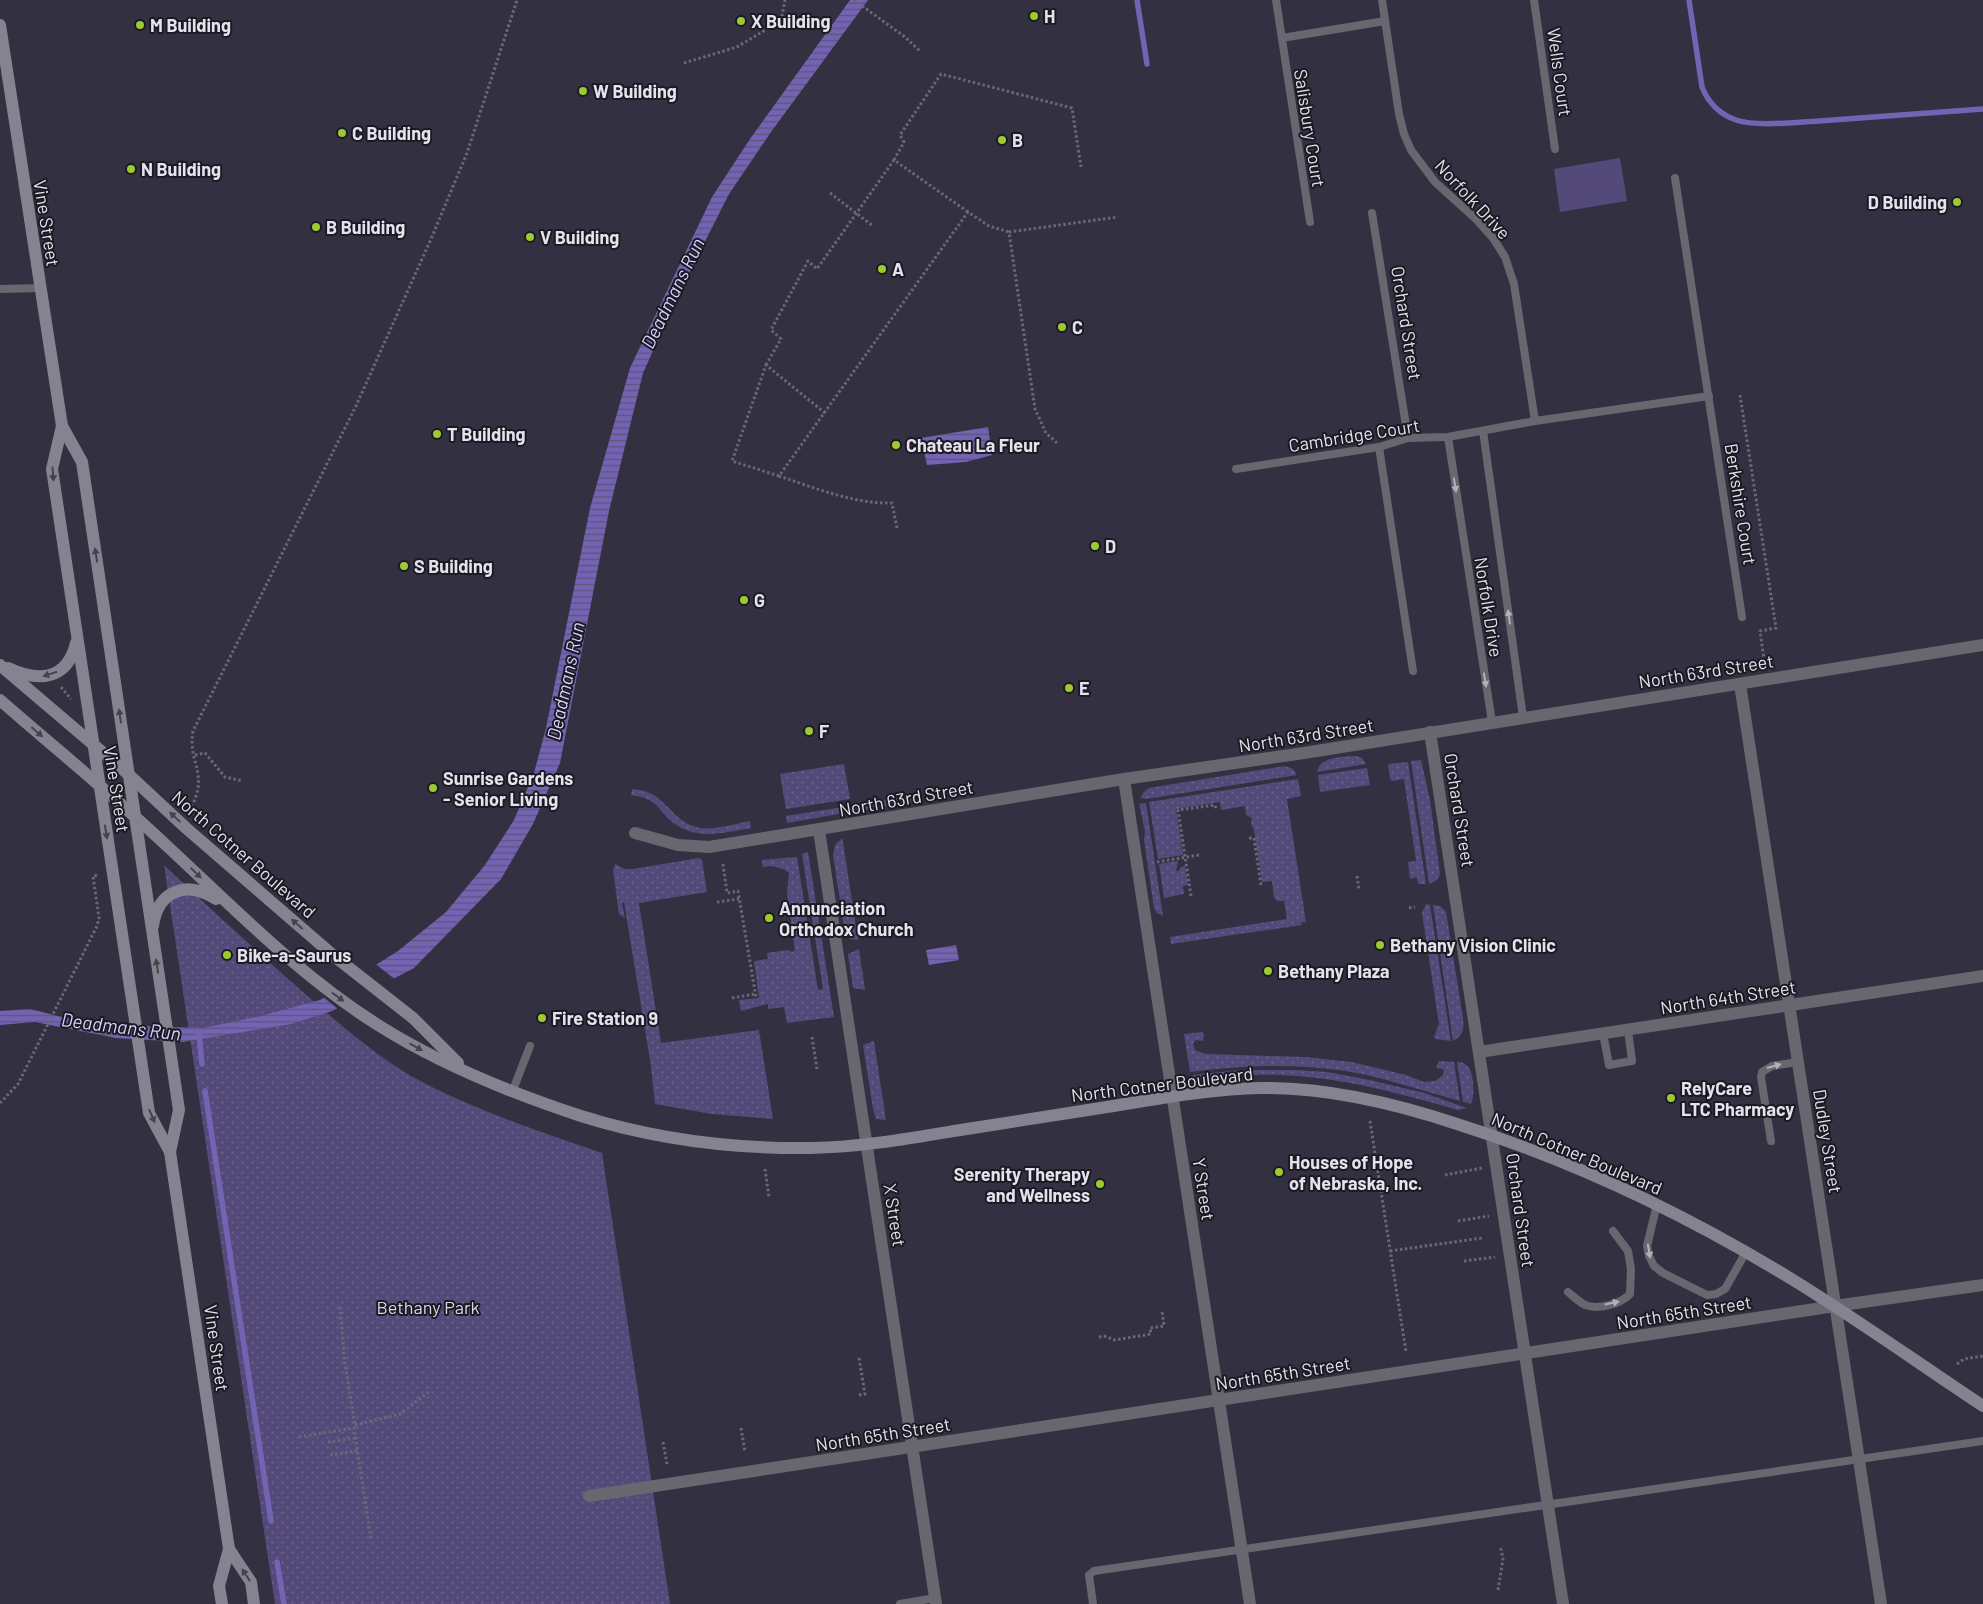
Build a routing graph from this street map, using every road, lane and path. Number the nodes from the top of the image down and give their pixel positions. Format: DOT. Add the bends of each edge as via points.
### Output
graph roads {
  1 [pos="517,0"];
  2 [pos="785,0"];
  3 [pos="854,0"];
  4 [pos="1276,0"];
  5 [pos="1382,0"];
  6 [pos="1534,0"];
  7 [pos="1385,21"];
  8 [pos="0,26"];
  9 [pos="1282,38"];
  10 [pos="921,52"];
  11 [pos="684,63"];
  12 [pos="1556,149"];
  13 [pos="894,160"];
  14 [pos="1081,167"];
  15 [pos="1675,178"];
  16 [pos="830,193"];
  17 [pos="968,212"];
  18 [pos="856,213"];
  19 [pos="1372,213"];
  20 [pos="1118,217"];
  21 [pos="1310,222"];
  22 [pos="873,226"];
  23 [pos="1010,232"];
  24 [pos="40,288"];
  25 [pos="0,289"];
  26 [pos="766,365"];
  27 [pos="1740,395"];
  28 [pos="1709,396"];
  29 [pos="825,413"];
  30 [pos="1535,421"];
  31 [pos="62,426"];
  32 [pos="1483,431"];
  33 [pos="1448,436"];
  34 [pos="1408,438"];
  35 [pos="1057,443"];
  36 [pos="1379,447"];
  37 [pos="1236,468"];
  38 [pos="779,476"];
  39 [pos="897,528"];
  40 [pos="1742,617"];
  41 [pos="77,638"];
  42 [pos="1983,645"];
  43 [pos="1764,659"];
  44 [pos="0,665"];
  45 [pos="1413,671"];
  46 [pos="58,684"];
  47 [pos="1740,684"];
  48 [pos="0,700"];
  49 [pos="74,700"];
  50 [pos="1523,717"];
  51 [pos="1492,722"];
  52 [pos="1430,732"];
  53 [pos="92,744"];
  54 [pos="195,755"];
  55 [pos="128,774"];
  56 [pos="1124,780"];
  57 [pos="243,781"];
  58 [pos="98,784"];
  59 [pos="190,810"];
  60 [pos="1216,810"];
  61 [pos="135,816"];
  62 [pos="819,830"];
  63 [pos="635,833"];
  64 [pos="1249,838"];
  65 [pos="1199,855"];
  66 [pos="1185,858"];
  67 [pos="1156,862"];
  68 [pos="723,864"];
  69 [pos="92,876"];
  70 [pos="1356,876"];
  71 [pos="1261,885"];
  72 [pos="1358,890"];
  73 [pos="1191,896"];
  74 [pos="739,898"];
  75 [pos="717,902"];
  76 [pos="1414,907"];
  77 [pos="231,908"];
  78 [pos="1409,908"];
  79 [pos="153,941"];
  80 [pos="1983,976"];
  81 [pos="732,998"];
  82 [pos="1790,1005"];
  83 [pos="1628,1030"];
  84 [pos="1604,1034"];
  85 [pos="812,1037"];
  86 [pos="530,1046"];
  87 [pos="1479,1052"];
  88 [pos="1798,1062"];
  89 [pos="463,1069"];
  90 [pos="817,1070"];
  91 [pos="513,1090"];
  92 [pos="1172,1097"];
  93 [pos="0,1103"];
  94 [pos="1370,1121"];
  95 [pos="1493,1135"];
  96 [pos="1771,1141"];
  97 [pos="866,1144"];
  98 [pos="170,1152"];
  99 [pos="1485,1168"];
  100 [pos="765,1169"];
  101 [pos="1445,1174"];
  102 [pos="769,1197"];
  103 [pos="1658,1204"];
  104 [pos="1492,1216"];
  105 [pos="1458,1220"];
  106 [pos="1612,1231"];
  107 [pos="1482,1238"];
  108 [pos="1390,1251"];
  109 [pos="1746,1252"];
  110 [pos="1498,1256"];
  111 [pos="1464,1262"];
  112 [pos="1983,1285"];
  113 [pos="1568,1292"];
  114 [pos="1835,1306"];
  115 [pos="340,1307"];
  116 [pos="1162,1311"];
  117 [pos="1098,1337"];
  118 [pos="1406,1352"];
  119 [pos="1525,1354"];
  120 [pos="1983,1356"];
  121 [pos="860,1358"];
  122 [pos="1957,1364"];
  123 [pos="430,1391"];
  124 [pos="859,1395"];
  125 [pos="1219,1401"];
  126 [pos="1983,1406"];
  127 [pos="354,1426"];
  128 [pos="741,1428"];
  129 [pos="299,1437"];
  130 [pos="355,1438"];
  131 [pos="1983,1441"];
  132 [pos="328,1442"];
  133 [pos="663,1442"];
  134 [pos="912,1447"];
  135 [pos="357,1450"];
  136 [pos="745,1452"];
  137 [pos="330,1455"];
  138 [pos="1859,1460"];
  139 [pos="667,1464"];
  140 [pos="589,1496"];
  141 [pos="1549,1505"];
  142 [pos="371,1539"];
  143 [pos="1503,1546"];
  144 [pos="229,1549"];
  145 [pos="1242,1550"];
  146 [pos="1498,1590"];
  147 [pos="936,1601"];
  148 [pos="222,1604"];
  149 [pos="254,1604"];
  150 [pos="900,1604"];
  151 [pos="1093,1604"];
  152 [pos="1250,1604"];
  153 [pos="1563,1604"];
  154 [pos="1881,1604"];
  1 -- 54 [label="path" via="467,153 428,247 356,406 193,731 191,741"];
  2 -- 11 [label="path" via="777,23 737,47"];
  3 -- 10 [label="path"];
  4 -- 9 [label="lane, Salisbury Court"];
  5 -- 7 [label="lane, Norfolk Drive"];
  6 -- 12 [label="lane, Wells Court"];
  7 -- 9 [label="lane"];
  7 -- 30 [label="lane, Norfolk Drive" via="1399,114 1411,150 1435,182 1476,219 1505,256 1514,284"];
  8 -- 24 [label="main road, Vine Street"];
  9 -- 21 [label="lane, Salisbury Court"];
  13 -- 14 [label="path" via="904,142 900,135 941,74 1072,108"];
  13 -- 17 [label="path"];
  13 -- 18 [label="path"];
  15 -- 28 [label="lane, Berkshire Court"];
  16 -- 18 [label="path"];
  17 -- 23 [label="path" via="989,226"];
  17 -- 29 [label="path"];
  18 -- 22 [label="path"];
  18 -- 26 [label="path" via="817,269 808,261 772,330 781,339"];
  19 -- 34 [label="lane, Orchard Street"];
  20 -- 23 [label="path"];
  23 -- 35 [label="path" via="1035,409 1046,433"];
  24 -- 25 [label="lane"];
  24 -- 31 [label="main road, Vine Street"];
  26 -- 29 [label="path"];
  26 -- 38 [label="path" via="732,461"];
  27 -- 43 [label="path" via="1776,628 1760,631"];
  28 -- 30 [label="lane"];
  28 -- 40 [label="lane, Berkshire Court"];
  29 -- 38 [label="path"];
  30 -- 32 [label="lane, Cambridge Court"];
  31 -- 41 [label="main road, Vine Street, one-way" via="52,469"];
  55 -- 31 [label="main road, Vine Street, one-way" via="82,462"];
  32 -- 33 [label="lane, Cambridge Court"];
  50 -- 32 [label="lane, Norfolk Drive, one-way"];
  33 -- 34 [label="lane, Cambridge Court"];
  33 -- 51 [label="lane, Norfolk Drive, one-way"];
  34 -- 36 [label="lane, Cambridge Court"];
  36 -- 37 [label="lane, Cambridge Court"];
  36 -- 45 [label="lane"];
  38 -- 39 [label="path" via="859,500 892,503"];
  41 -- 44 [label="main road, one-way" via="71,657 53,675 30,676"];
  41 -- 53 [label="main road, Vine Street"];
  42 -- 47 [label="street, North 63rd Street"];
  44 -- 53 [label="main road, North Cotner Boulevard"];
  46 -- 49 [label="path" via="68,698"];
  47 -- 50 [label="street, North 63rd Street"];
  47 -- 82 [label="street, Dudley Street"];
  48 -- 58 [label="main road, North Cotner Boulevard, one-way"];
  50 -- 51 [label="street, North 63rd Street"];
  51 -- 52 [label="street, North 63rd Street"];
  52 -- 56 [label="street, North 63rd Street"];
  52 -- 87 [label="street, Orchard Street"];
  53 -- 55 [label="main road, North Cotner Boulevard"];
  53 -- 58 [label="main road, Vine Street"];
  54 -- 57 [label="path" via="205,753 220,773"];
  54 -- 59 [label="path" via="199,772 198,791"];
  55 -- 61 [label="main road, Vine Street"];
  89 -- 55 [label="main road, North Cotner Boulevard, one-way" via="413,1018 334,956"];
  56 -- 62 [label="street, North 63rd Street"];
  56 -- 92 [label="street, Y Street"];
  58 -- 61 [label="main road, North Cotner Boulevard"];
  58 -- 98 [label="main road, Vine Street, one-way" via="149,1113"];
  60 -- 66 [label="path" via="1215,805 1178,810"];
  61 -- 77 [label="main road, North Cotner Boulevard, one-way"];
  61 -- 79 [label="main road, Vine Street"];
  62 -- 63 [label="street, North 63rd Street" via="709,847 678,845"];
  62 -- 97 [label="street, X Street"];
  64 -- 71 [label="path" via="1254,838"];
  65 -- 66 [label="path"];
  66 -- 67 [label="path"];
  66 -- 73 [label="path"];
  68 -- 74 [label="path" via="727,893 738,891"];
  69 -- 93 [label="path" via="99,918 97,926 18,1084"];
  70 -- 72 [label="path"];
  74 -- 75 [label="path"];
  74 -- 81 [label="path" via="756,996"];
  76 -- 78 [label="path"];
  77 -- 79 [label="main road" via="199,890 175,891 164,899 156,912"];
  77 -- 89 [label="main road, North Cotner Boulevard, one-way" via="303,970 374,1023"];
  98 -- 79 [label="main road, Vine Street, one-way" via="178,1110"];
  80 -- 82 [label="street, North 64th Street"];
  82 -- 83 [label="street, North 64th Street"];
  82 -- 88 [label="street, Dudley Street"];
  83 -- 84 [label="street, North 64th Street"];
  83 -- 84 [label="lane" via="1632,1062 1608,1065"];
  84 -- 87 [label="street, North 64th Street"];
  85 -- 90 [label="path"];
  86 -- 91 [label="lane"];
  87 -- 95 [label="street, Orchard Street"];
  96 -- 88 [label="lane, one-way" via="1762,1072 1772,1066"];
  88 -- 114 [label="street, Dudley Street"];
  89 -- 91 [label="main road, North Cotner Boulevard"];
  91 -- 97 [label="main road, North Cotner Boulevard" via="584,1117 671,1137 758,1147 813,1148"];
  92 -- 95 [label="main road, North Cotner Boulevard" via="1257,1088 1321,1091 1391,1105"];
  92 -- 97 [label="main road, North Cotner Boulevard"];
  92 -- 125 [label="street, Y Street"];
  94 -- 108 [label="path"];
  95 -- 103 [label="main road, North Cotner Boulevard"];
  95 -- 119 [label="street, Orchard Street"];
  97 -- 134 [label="street, X Street"];
  98 -- 144 [label="main road, Vine Street"];
  99 -- 101 [label="path"];
  100 -- 102 [label="path"];
  103 -- 109 [label="main road, North Cotner Boulevard"];
  103 -- 109 [label="lane, one-way" via="1646,1246 1654,1266 1663,1273 1707,1295 1716,1294 1725,1289"];
  104 -- 105 [label="path"];
  113 -- 106 [label="lane, one-way" via="1583,1304 1593,1307 1619,1302 1630,1294 1628,1251"];
  107 -- 108 [label="path"];
  108 -- 118 [label="path"];
  109 -- 114 [label="main road, North Cotner Boulevard"];
  110 -- 111 [label="path"];
  112 -- 114 [label="street, North 65th Street"];
  114 -- 119 [label="street, North 65th Street"];
  114 -- 126 [label="main road, North Cotner Boulevard"];
  114 -- 138 [label="street, Dudley Street"];
  115 -- 127 [label="path"];
  116 -- 117 [label="path" via="1164,1326 1150,1328 1151,1334 1115,1340"];
  119 -- 125 [label="street, North 65th Street"];
  119 -- 141 [label="street, Orchard Street"];
  120 -- 122 [label="path" via="1964,1359"];
  121 -- 124 [label="path" via="864,1394"];
  123 -- 127 [label="path" via="400,1414"];
  125 -- 134 [label="street, North 65th Street"];
  125 -- 145 [label="street, Y Street"];
  127 -- 129 [label="path"];
  127 -- 130 [label="path"];
  128 -- 136 [label="path"];
  130 -- 132 [label="path"];
  130 -- 135 [label="path"];
  131 -- 138 [label="lane"];
  133 -- 139 [label="path"];
  134 -- 140 [label="street, North 65th Street"];
  134 -- 147 [label="street, X Street"];
  135 -- 137 [label="path"];
  135 -- 142 [label="path"];
  138 -- 141 [label="lane"];
  138 -- 154 [label="street, Dudley Street"];
  141 -- 145 [label="lane"];
  141 -- 153 [label="street, Orchard Street"];
  143 -- 146 [label="path"];
  144 -- 148 [label="main road, Vine Street" via="219,1586"];
  149 -- 144 [label="main road, Vine Street, one-way" via="250,1582"];
  145 -- 151 [label="lane" via="1094,1571 1089,1576"];
  145 -- 152 [label="street, Y Street"];
  147 -- 150 [label="lane"];
}
